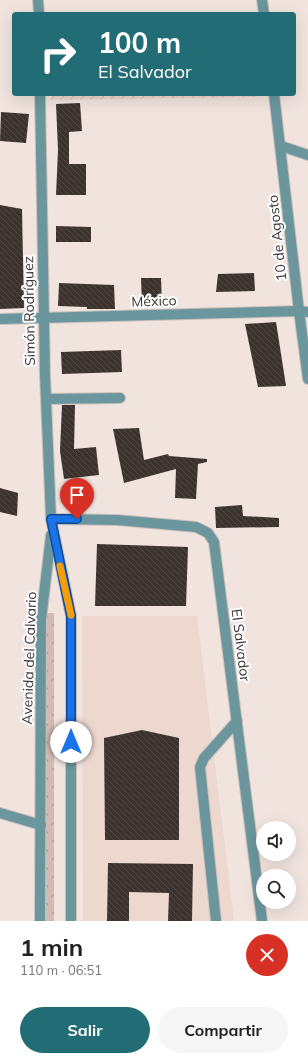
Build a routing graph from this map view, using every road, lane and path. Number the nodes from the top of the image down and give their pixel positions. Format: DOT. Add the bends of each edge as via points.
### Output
graph roads {
  1 [pos="38,0"];
  2 [pos="262,0"];
  3 [pos="39,12"];
  4 [pos="264,12"];
  5 [pos="40,96"];
  6 [pos="274,96"];
  7 [pos="281,146"];
  8 [pos="308,155"];
  9 [pos="303,312"];
  10 [pos="0,319"];
  11 [pos="44,319"];
  12 [pos="308,379"];
  13 [pos="120,398"];
  14 [pos="46,399"];
  15 [pos="51,523"];
  16 [pos="237,721"];
  17 [pos="0,813"];
  18 [pos="41,825"];
  19 [pos="40,921"];
  20 [pos="71,921"];
  21 [pos="216,921"];
  22 [pos="262,921"];
  1 -- 3 [label="street"];
  2 -- 4 [label="street"];
  5 -- 11 [label="street, Simón Rodríguez"];
  6 -- 7 [label="street, 10 de Agosto"];
  7 -- 8 [label="street"];
  7 -- 9 [label="street, 10 de Agosto"];
  9 -- 11 [label="street, México"];
  9 -- 12 [label="street, 10 de Agosto"];
  10 -- 11 [label="street, México"];
  11 -- 14 [label="street, Simón Rodríguez"];
  13 -- 14 [label="street"];
  14 -- 15 [label="street, Simón Rodríguez"];
  15 -- 16 [label="street, El Salvador" via="117,520 196,527 208,533 214,542"];
  15 -- 18 [label="street, Avenida del Calvario" via="41,620"];
  15 -- 20 [label="street" via="71,616"];
  16 -- 21 [label="street" via="204,758 200,767"];
  16 -- 22 [label="street, El Salvador"];
  17 -- 18 [label="street"];
  18 -- 19 [label="street, Avenida del Calvario"];
}
